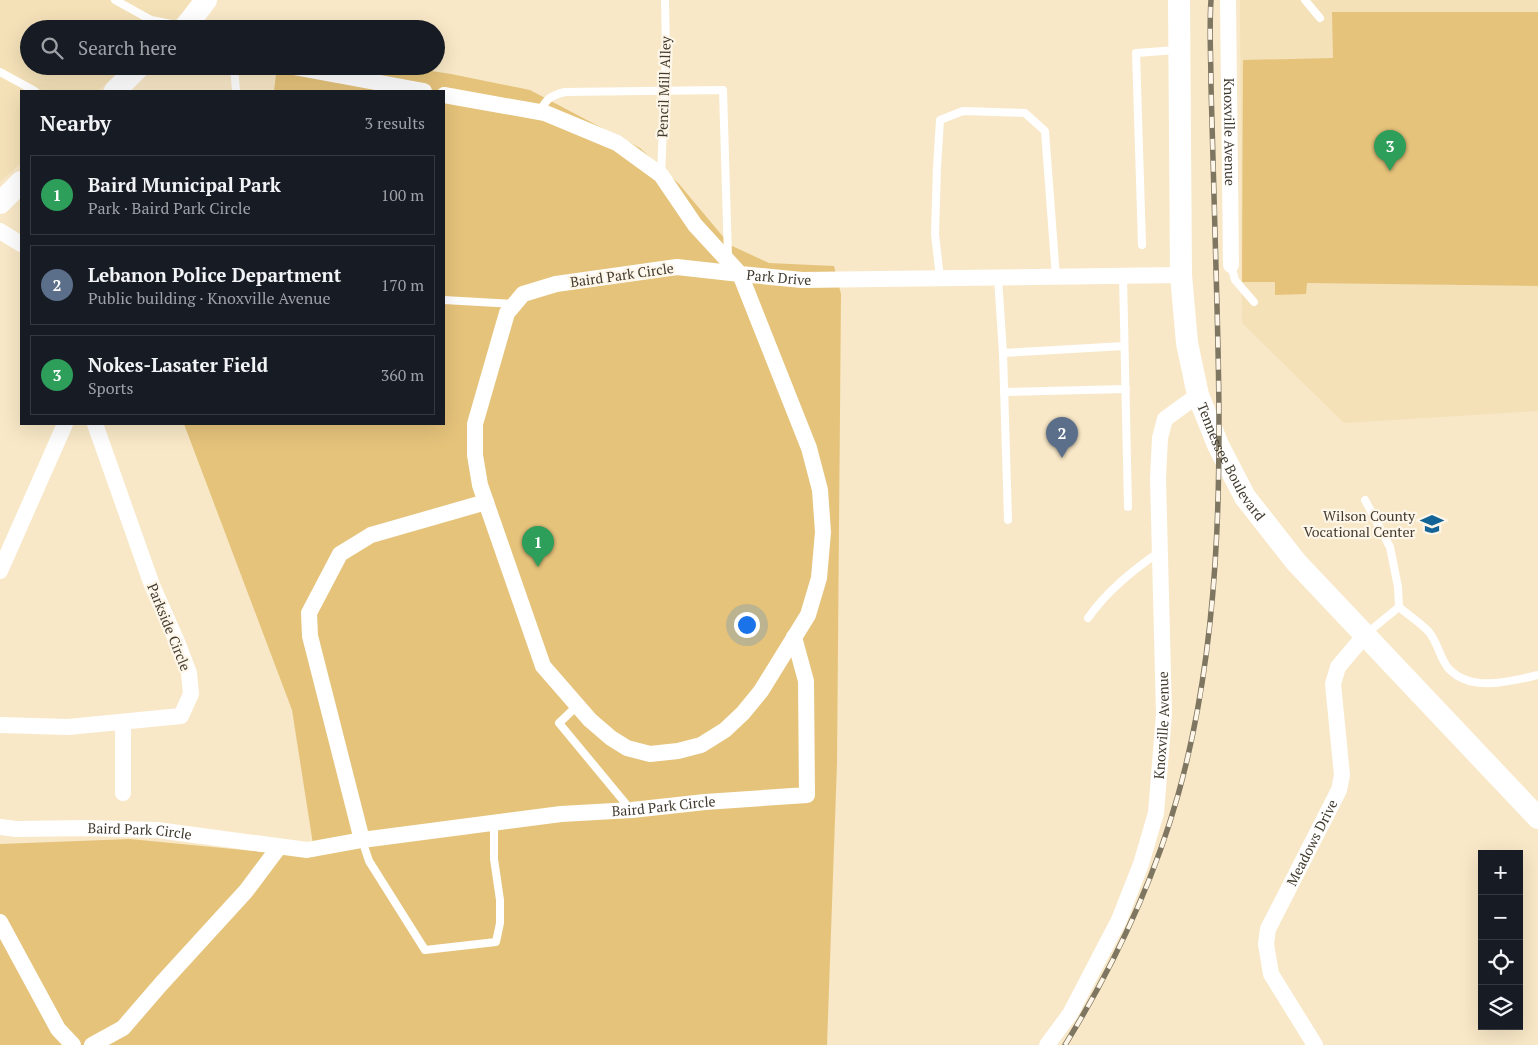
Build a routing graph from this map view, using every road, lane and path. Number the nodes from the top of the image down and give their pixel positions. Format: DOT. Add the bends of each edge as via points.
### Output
graph roads {
  1 [pos="115,0"];
  2 [pos="206,0"];
  3 [pos="665,0"];
  4 [pos="1179,0"];
  5 [pos="1228,0"];
  6 [pos="1304,0"];
  7 [pos="1320,18"];
  8 [pos="151,20"];
  9 [pos="193,20"];
  10 [pos="1179,50"];
  11 [pos="0,72"];
  12 [pos="131,75"];
  13 [pos="235,75"];
  14 [pos="337,75"];
  15 [pos="32,90"];
  16 [pos="116,90"];
  17 [pos="236,90"];
  18 [pos="419,90"];
  19 [pos="664,90"];
  20 [pos="445,95"];
  21 [pos="539,112"];
  22 [pos="661,174"];
  23 [pos="0,231"];
  24 [pos="20,243"];
  25 [pos="1142,245"];
  26 [pos="728,262"];
  27 [pos="1231,265"];
  28 [pos="740,274"];
  29 [pos="1181,275"];
  30 [pos="1123,276"];
  31 [pos="1056,277"];
  32 [pos="940,278"];
  33 [pos="998,278"];
  34 [pos="445,300"];
  35 [pos="1254,302"];
  36 [pos="514,304"];
  37 [pos="1124,346"];
  38 [pos="1003,353"];
  39 [pos="1126,389"];
  40 [pos="1004,392"];
  41 [pos="1198,395"];
  42 [pos="65,425"];
  43 [pos="95,425"];
  44 [pos="1365,500"];
  45 [pos="486,502"];
  46 [pos="1128,507"];
  47 [pos="1008,520"];
  48 [pos="1160,551"];
  49 [pos="0,571"];
  50 [pos="1399,607"];
  51 [pos="1088,618"];
  52 [pos="1365,635"];
  53 [pos="794,637"];
  54 [pos="1538,675"];
  55 [pos="577,706"];
  56 [pos="123,723"];
  57 [pos="0,725"];
  58 [pos="123,793"];
  59 [pos="632,810"];
  60 [pos="1538,818"];
  61 [pos="494,823"];
  62 [pos="0,827"];
  63 [pos="362,840"];
  64 [pos="279,847"];
  65 [pos="0,922"];
  66 [pos="73,1045"];
  67 [pos="92,1045"];
  68 [pos="1047,1045"];
  69 [pos="1315,1045"];
  1 -- 8 [label="lane"];
  2 -- 9 [label="street"];
  3 -- 19 [label="lane, Pencil Mill Alley"];
  4 -- 10 [label="street, Tennessee Boulevard"];
  5 -- 27 [label="street, Knoxville Avenue"];
  6 -- 7 [label="lane"];
  10 -- 25 [label="lane" via="1136,53"];
  10 -- 29 [label="street, Tennessee Boulevard"];
  11 -- 15 [label="lane"];
  12 -- 16 [label="street"];
  13 -- 17 [label="lane"];
  14 -- 18 [label="street"];
  19 -- 21 [label="lane" via="565,92 552,95"];
  19 -- 22 [label="lane, Pencil Mill Alley"];
  19 -- 26 [label="lane" via="723,90"];
  20 -- 21 [label="street, Park Drive"];
  21 -- 22 [label="street, Park Drive" via="616,143"];
  22 -- 26 [label="street, Park Drive" via="695,225"];
  23 -- 24 [label="street"];
  26 -- 28 [label="street, Park Drive"];
  27 -- 35 [label="lane" via="1235,280"];
  28 -- 32 [label="street, Park Drive" via="802,280"];
  28 -- 36 [label="street, Baird Park Circle" via="677,267 556,284 523,294"];
  28 -- 53 [label="street" via="809,448 820,490 823,532 819,578 808,615"];
  29 -- 30 [label="street, Park Drive"];
  29 -- 41 [label="street, Tennessee Boulevard" via="1187,343"];
  30 -- 31 [label="street, Park Drive"];
  30 -- 37 [label="lane"];
  31 -- 32 [label="lane" via="1045,132 1025,113 962,111 940,120 935,234"];
  31 -- 33 [label="street, Park Drive"];
  32 -- 33 [label="street, Park Drive"];
  33 -- 38 [label="lane"];
  34 -- 36 [label="lane"];
  36 -- 45 [label="street" via="507,313 475,424 480,485"];
  37 -- 38 [label="lane"];
  37 -- 39 [label="lane"];
  38 -- 40 [label="lane"];
  39 -- 40 [label="lane"];
  39 -- 46 [label="lane"];
  40 -- 47 [label="lane"];
  41 -- 48 [label="street, Knoxville Avenue" via="1166,420 1160,438"];
  41 -- 52 [label="street, Tennessee Boulevard" via="1218,445 1246,498 1296,562"];
  42 -- 49 [label="street"];
  43 -- 56 [label="street, Parkside Circle" via="152,585 189,673 191,694 181,716"];
  44 -- 50 [label="lane" via="1390,548"];
  45 -- 55 [label="street" via="543,666"];
  45 -- 63 [label="street" via="371,535 340,554 309,613 310,636"];
  48 -- 51 [label="lane" via="1131,572 1099,602"];
  48 -- 68 [label="street, Knoxville Avenue" via="1164,714 1156,813 1119,920 1070,1014"];
  50 -- 52 [label="lane"];
  50 -- 54 [label="lane" via="1429,632 1449,669 1461,678 1478,684"];
  52 -- 60 [label="street, Tennessee Boulevard"];
  52 -- 69 [label="street, Meadows Drive" via="1338,667 1332,684 1342,775 1339,790 1268,929 1266,944 1271,974"];
  53 -- 55 [label="street" via="761,691 725,730 701,745 650,754 627,748 611,738"];
  53 -- 59 [label="street, Baird Park Circle" via="806,681 807,795"];
  55 -- 59 [label="lane" via="559,723"];
  56 -- 57 [label="street, Parkside Circle" via="68,727"];
  56 -- 58 [label="street"];
  59 -- 61 [label="street, Baird Park Circle" via="561,814"];
  61 -- 63 [label="street, Baird Park Circle"];
  61 -- 63 [label="lane" via="494,859 500,900 496,942 424,950 369,861"];
  62 -- 64 [label="street, Baird Park Circle" via="157,830"];
  63 -- 64 [label="street, Baird Park Circle" via="307,850"];
  64 -- 67 [label="street" via="246,891 123,1028"];
  65 -- 66 [label="street" via="58,1029"];
}
